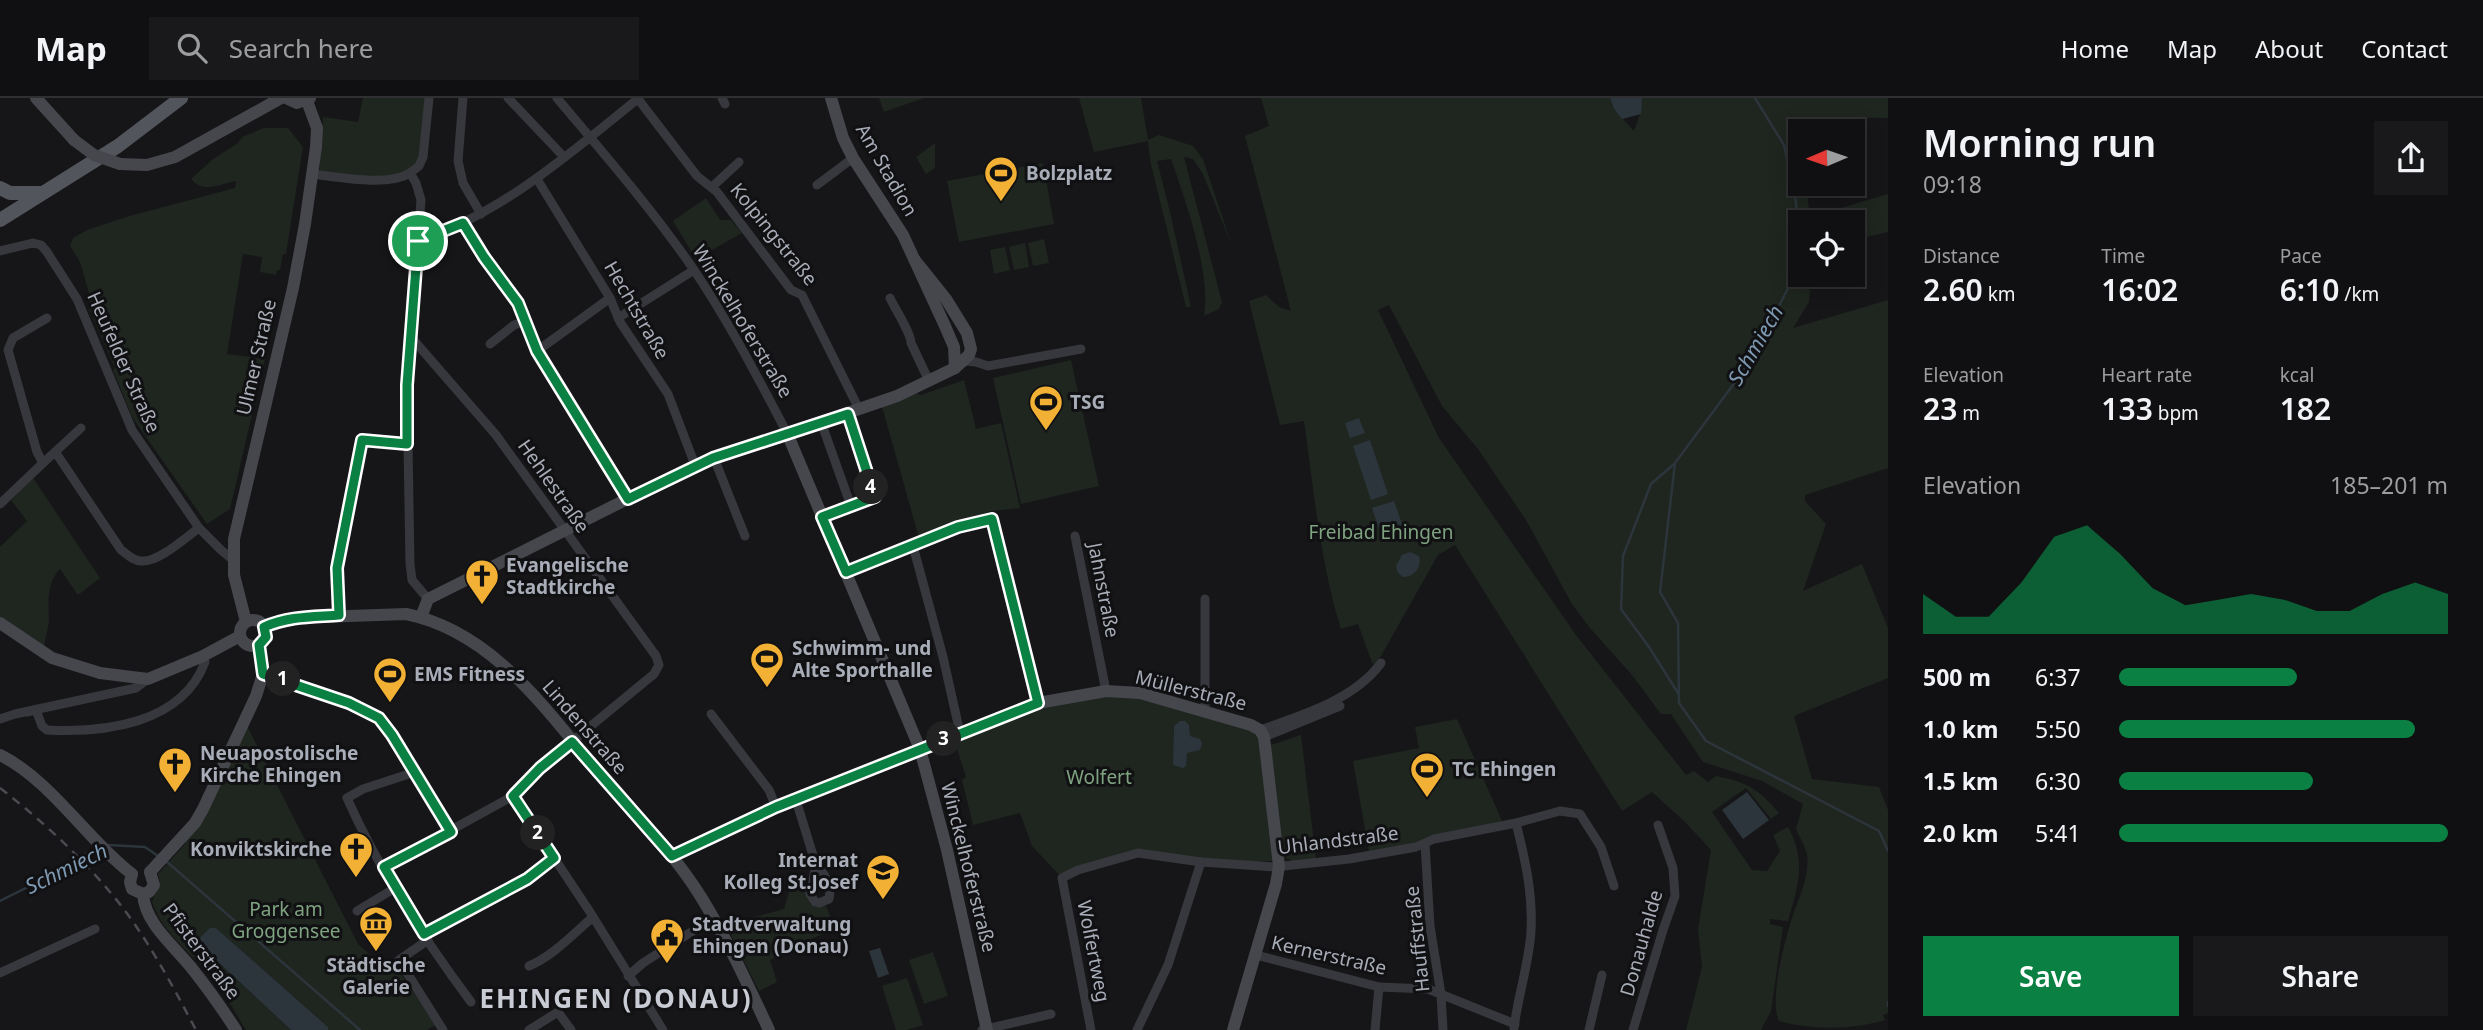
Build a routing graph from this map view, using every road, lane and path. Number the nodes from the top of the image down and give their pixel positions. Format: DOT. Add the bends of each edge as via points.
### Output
graph roads {
  1 [pos="36,98"];
  2 [pos="181,98"];
  3 [pos="284,98"];
  4 [pos="429,98"];
  5 [pos="463,98"];
  6 [pos="508,98"];
  7 [pos="557,98"];
  8 [pos="638,98"];
  9 [pos="831,98"];
  10 [pos="309,99"];
  11 [pos="589,136"];
  12 [pos="564,157"];
  13 [pos="853,158"];
  14 [pos="739,162"];
  15 [pos="410,173"];
  16 [pos="312,174"];
  17 [pos="537,179"];
  18 [pos="817,185"];
  19 [pos="712,187"];
  20 [pos="0,188"];
  21 [pos="43,192"];
  22 [pos="481,214"];
  23 [pos="0,220"];
  24 [pos="463,223"];
  25 [pos="418,241"];
  26 [pos="0,251"];
  27 [pos="694,270"];
  28 [pos="610,298"];
  29 [pos="890,298"];
  30 [pos="47,318"];
  31 [pos="618,318"];
  32 [pos="526,321"];
  33 [pos="410,336"];
  34 [pos="490,344"];
  35 [pos="1081,349"];
  36 [pos="537,351"];
  37 [pos="959,364"];
  38 [pos="929,382"];
  39 [pos="853,412"];
  40 [pos="821,422"];
  41 [pos="81,428"];
  42 [pos="788,433"];
  43 [pos="407,444"];
  44 [pos="56,453"];
  45 [pos="713,458"];
  46 [pos="43,464"];
  47 [pos="695,465"];
  48 [pos="628,499"];
  49 [pos="0,504"];
  50 [pos="850,506"];
  51 [pos="822,517"];
  52 [pos="199,528"];
  53 [pos="564,531"];
  54 [pos="745,536"];
  55 [pos="1075,536"];
  56 [pos="913,547"];
  57 [pos="233,559"];
  58 [pos="846,572"];
  59 [pos="428,599"];
  60 [pos="1205,599"];
  61 [pos="339,615"];
  62 [pos="421,617"];
  63 [pos="246,622"];
  64 [pos="0,623"];
  65 [pos="264,627"];
  66 [pos="240,636"];
  67 [pos="259,645"];
  68 [pos="203,656"];
  69 [pos="1381,663"];
  70 [pos="263,674"];
  71 [pos="148,679"];
  72 [pos="1106,691"];
  73 [pos="1038,703"];
  74 [pos="1205,711"];
  75 [pos="27,712"];
  76 [pos="711,714"];
  77 [pos="0,719"];
  78 [pos="961,733"];
  79 [pos="1262,733"];
  80 [pos="572,742"];
  81 [pos="920,749"];
  82 [pos="0,755"];
  83 [pos="415,772"];
  84 [pos="513,796"];
  85 [pos="796,800"];
  86 [pos="776,807"];
  87 [pos="1516,823"];
  88 [pos="1658,825"];
  89 [pos="451,832"];
  90 [pos="1425,844"];
  91 [pos="672,856"];
  92 [pos="554,858"];
  93 [pos="1201,862"];
  94 [pos="816,865"];
  95 [pos="1279,866"];
  96 [pos="384,867"];
  97 [pos="152,868"];
  98 [pos="132,874"];
  99 [pos="1062,878"];
  100 [pos="1614,886"];
  101 [pos="396,888"];
  102 [pos="143,894"];
  103 [pos="357,911"];
  104 [pos="593,917"];
  105 [pos="713,918"];
  106 [pos="95,929"];
  107 [pos="426,937"];
  108 [pos="1256,955"];
  109 [pos="529,966"];
  110 [pos="0,973"];
  111 [pos="1602,975"];
  112 [pos="628,976"];
  113 [pos="1379,987"];
  114 [pos="1441,994"];
  115 [pos="471,1002"];
  116 [pos="1051,1014"];
  117 [pos="1514,1027"];
  118 [pos="236,1030"];
  119 [pos="443,1030"];
  120 [pos="529,1030"];
  121 [pos="571,1030"];
  122 [pos="663,1030"];
  123 [pos="769,1030"];
  124 [pos="985,1030"];
  125 [pos="1091,1030"];
  126 [pos="1137,1030"];
  127 [pos="1233,1030"];
  128 [pos="1375,1030"];
  129 [pos="1443,1030"];
  130 [pos="1589,1030"];
  131 [pos="1633,1030"];
  1 -- 3 [label="street, bridge" via="94,155 120,164 147,165 175,157"];
  2 -- 21 [label="main road" via="118,146"];
  3 -- 10 [label="street, Ulmer Straße" via="297,103"];
  4 -- 15 [label="street" via="423,157"];
  5 -- 22 [label="street" via="458,161 465,188"];
  6 -- 12 [label="street"];
  7 -- 11 [label="street, Winckelhoferstraße"];
  8 -- 11 [label="street"];
  8 -- 19 [label="street, Kolpingstraße" via="697,176"];
  9 -- 13 [label="street, Am Stadion"];
  10 -- 16 [label="street, Ulmer Straße" via="317,128"];
  11 -- 12 [label="street"];
  11 -- 27 [label="street, Winckelhoferstraße"];
  12 -- 17 [label="street"];
  13 -- 18 [label="street"];
  13 -- 37 [label="street, Am Stadion" via="967,333 971,349"];
  14 -- 19 [label="street"];
  15 -- 16 [label="street" via="379,180"];
  15 -- 25 [label="street" via="421,201"];
  16 -- 57 [label="street, Ulmer Straße" via="293,288"];
  17 -- 22 [label="street"];
  17 -- 28 [label="street, Hechtstraße"];
  19 -- 39 [label="street, Kolpingstraße" via="792,290 802,295"];
  20 -- 21 [label="main road" via="25,195"];
  21 -- 23 [label="main road"];
  22 -- 24 [label="street"];
  24 -- 25 [label="street"];
  24 -- 32 [label="street"];
  25 -- 33 [label="street"];
  26 -- 52 [label="street, Heufelder Straße" via="21,244 41,245 64,275 132,430"];
  27 -- 31 [label="street"];
  27 -- 42 [label="street, Winckelhoferstraße"];
  28 -- 31 [label="street, Hechtstraße"];
  28 -- 36 [label="street"];
  29 -- 38 [label="street"];
  30 -- 46 [label="street" via="13,338 8,350"];
  31 -- 47 [label="street, Hechtstraße" via="668,394"];
  32 -- 34 [label="street"];
  32 -- 36 [label="street"];
  33 -- 43 [label="street"];
  33 -- 53 [label="street, Hehlestraße" via="496,435"];
  35 -- 37 [label="street" via="988,366"];
  36 -- 48 [label="street"];
  37 -- 38 [label="street"];
  38 -- 39 [label="street"];
  39 -- 40 [label="street"];
  39 -- 50 [label="street, Kolpingstraße" via="875,497"];
  40 -- 42 [label="street"];
  40 -- 50 [label="street"];
  41 -- 44 [label="street"];
  42 -- 45 [label="street"];
  42 -- 51 [label="street, Winckelhoferstraße"];
  43 -- 59 [label="street" via="412,580"];
  43 -- 61 [label="street" via="362,440 337,568"];
  44 -- 46 [label="street"];
  44 -- 52 [label="street" via="130,557 141,561 157,557"];
  45 -- 47 [label="street"];
  45 -- 54 [label="street"];
  46 -- 49 [label="street"];
  47 -- 48 [label="street"];
  48 -- 53 [label="street"];
  50 -- 51 [label="street"];
  51 -- 58 [label="street, Winckelhoferstraße"];
  52 -- 57 [label="street, Heufelder Straße"];
  53 -- 59 [label="street"];
  53 -- 80 [label="street, Hehlestraße" via="659,665"];
  55 -- 72 [label="street, Jahnstraße"];
  56 -- 58 [label="street"];
  56 -- 73 [label="street" via="958,527 992,519"];
  56 -- 78 [label="street"];
  57 -- 63 [label="street, Ulmer Straße"];
  58 -- 81 [label="street, Winckelhoferstraße"];
  59 -- 62 [label="street"];
  60 -- 74 [label="street"];
  61 -- 62 [label="street, Lindenstraße"];
  61 -- 65 [label="street, Lindenstraße" via="292,618"];
  62 -- 80 [label="street, Lindenstraße" via="465,637 494,658"];
  63 -- 65 [label="street" via="256,621"];
  63 -- 66 [label="street"];
  64 -- 71 [label="street" via="52,658 100,673"];
  65 -- 67 [label="street" via="266,637"];
  66 -- 67 [label="street" via="246,644"];
  66 -- 68 [label="street"];
  67 -- 70 [label="street"];
  68 -- 71 [label="street"];
  68 -- 75 [label="street" via="202,670 191,687 163,709 131,723 105,730 47,730 36,710"];
  69 -- 79 [label="street, Müllerstraße" via="1338,703"];
  70 -- 83 [label="street" via="379,718"];
  70 -- 97 [label="street" via="195,823"];
  71 -- 75 [label="street" via="136,688"];
  72 -- 73 [label="street, Müllerstraße"];
  72 -- 74 [label="street, Müllerstraße" via="1140,693"];
  73 -- 78 [label="street, Müllerstraße"];
  74 -- 79 [label="street, Müllerstraße" via="1251,724"];
  75 -- 77 [label="street"];
  76 -- 86 [label="street" via="769,790"];
  78 -- 81 [label="street, Müllerstraße"];
  79 -- 95 [label="street"];
  80 -- 84 [label="street"];
  80 -- 91 [label="street, Lindenstraße"];
  81 -- 85 [label="street, Müllerstraße"];
  81 -- 124 [label="street, Winckelhoferstraße" via="947,849"];
  82 -- 98 [label="street" via="13,761"];
  83 -- 89 [label="street"];
  83 -- 96 [label="street" via="347,798"];
  84 -- 89 [label="street"];
  84 -- 92 [label="street"];
  85 -- 86 [label="street, Müllerstraße"];
  85 -- 94 [label="street"];
  86 -- 91 [label="street, Müllerstraße"];
  87 -- 90 [label="street, Uhlandstraße"];
  87 -- 100 [label="street, Uhlandstraße" via="1560,811 1580,814 1601,847"];
  87 -- 117 [label="street" via="1527,867 1531,921"];
  88 -- 131 [label="street, Donauhalde" via="1673,868 1675,896"];
  89 -- 96 [label="street"];
  90 -- 95 [label="street, Uhlandstraße" via="1372,856"];
  90 -- 114 [label="street, Hauffstraße" via="1430,926"];
  91 -- 105 [label="street, Lindenstraße"];
  92 -- 104 [label="street"];
  92 -- 107 [label="street" via="527,879"];
  93 -- 95 [label="street, Uhlandstraße"];
  93 -- 99 [label="street, Uhlandstraße" via="1138,853"];
  93 -- 126 [label="street" via="1168,965"];
  95 -- 108 [label="street"];
  96 -- 101 [label="street"];
  97 -- 98 [label="street"];
  97 -- 102 [label="street" via="154,885"];
  98 -- 102 [label="street" via="132,889"];
  99 -- 125 [label="street, Wolfertweg"];
  101 -- 103 [label="street"];
  101 -- 107 [label="street"];
  102 -- 118 [label="street, Pfisterstraße" via="153,922"];
  104 -- 109 [label="street"];
  104 -- 112 [label="street"];
  105 -- 112 [label="street"];
  105 -- 123 [label="street, Lindenstraße"];
  106 -- 110 [label="street"];
  107 -- 115 [label="street"];
  107 -- 119 [label="street" via="399,960"];
  108 -- 113 [label="street, Kernerstraße"];
  108 -- 127 [label="street"];
  111 -- 130 [label="street"];
  112 -- 122 [label="street"];
  113 -- 114 [label="street, Kernerstraße" via="1428,989"];
  113 -- 128 [label="street"];
  114 -- 117 [label="street, Kernerstraße"];
  114 -- 129 [label="street, Hauffstraße"];
  116 -- 124 [label="street"];
  120 -- 121 [label="street" via="558,1012"];
}
